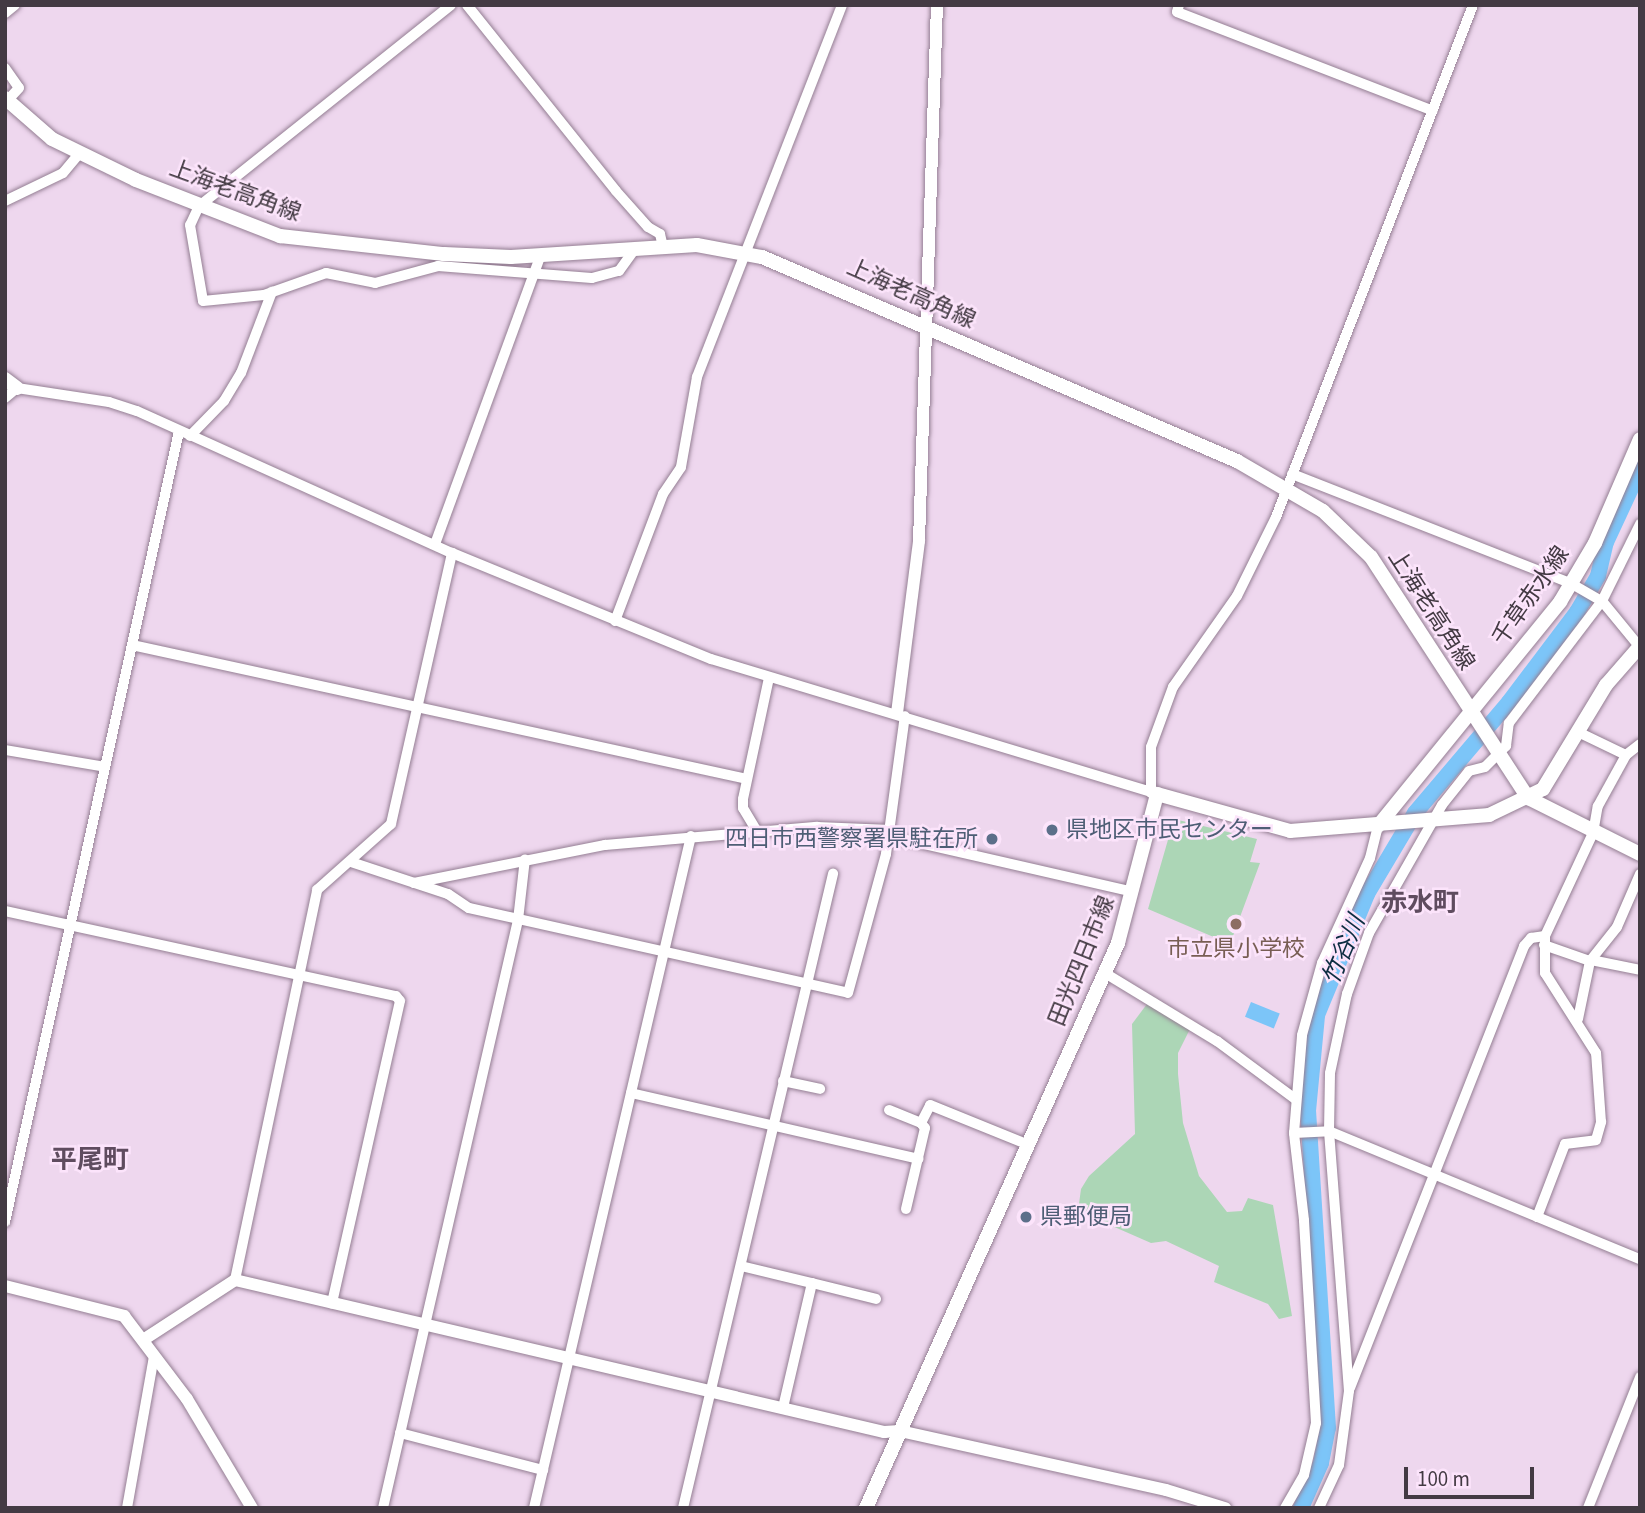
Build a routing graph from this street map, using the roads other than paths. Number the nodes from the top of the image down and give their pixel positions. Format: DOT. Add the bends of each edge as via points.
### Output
graph roads {
  1 [pos="15,5"];
  2 [pos="451,5"];
  3 [pos="467,5"];
  4 [pos="842,5"];
  5 [pos="937,5"];
  6 [pos="1179,5"];
  7 [pos="1473,5"];
  8 [pos="5,13"];
  9 [pos="5,68"];
  10 [pos="6,101"];
  11 [pos="1433,111"];
  12 [pos="80,153"];
  13 [pos="5,201"];
  14 [pos="199,206"];
  15 [pos="663,247"];
  16 [pos="635,249"];
  17 [pos="747,253"];
  18 [pos="541,256"];
  19 [pos="533,277"];
  20 [pos="272,292"];
  21 [pos="926,325"];
  22 [pos="11,384"];
  23 [pos="5,398"];
  24 [pos="179,431"];
  25 [pos="190,436"];
  26 [pos="1640,439"];
  27 [pos="1290,481"];
  28 [pos="1640,524"];
  29 [pos="435,544"];
  30 [pos="452,553"];
  31 [pos="1574,585"];
  32 [pos="1602,601"];
  33 [pos="615,621"];
  34 [pos="132,645"];
  35 [pos="1639,646"];
  36 [pos="769,678"];
  37 [pos="418,707"];
  38 [pos="901,715"];
  39 [pos="1471,715"];
  40 [pos="1578,732"];
  41 [pos="1640,744"];
  42 [pos="5,750"];
  43 [pos="1495,755"];
  44 [pos="1626,755"];
  45 [pos="105,767"];
  46 [pos="747,779"];
  47 [pos="1154,793"];
  48 [pos="1528,798"];
  49 [pos="1427,823"];
  50 [pos="1382,826"];
  51 [pos="758,833"];
  52 [pos="889,833"];
  53 [pos="1593,833"];
  54 [pos="691,836"];
  55 [pos="1640,854"];
  56 [pos="525,859"];
  57 [pos="351,862"];
  58 [pos="833,874"];
  59 [pos="1640,874"];
  60 [pos="414,883"];
  61 [pos="1133,892"];
  62 [pos="5,911"];
  63 [pos="518,920"];
  64 [pos="70,925"];
  65 [pos="1544,941"];
  66 [pos="666,952"];
  67 [pos="1590,961"];
  68 [pos="1640,970"];
  69 [pos="1105,972"];
  70 [pos="298,975"];
  71 [pos="806,985"];
  72 [pos="1578,1019"];
  73 [pos="783,1081"];
  74 [pos="820,1089"];
  75 [pos="631,1093"];
  76 [pos="1296,1099"];
  77 [pos="889,1110"];
  78 [pos="921,1123"];
  79 [pos="773,1126"];
  80 [pos="1329,1131"];
  81 [pos="1297,1133"];
  82 [pos="1029,1144"];
  83 [pos="919,1159"];
  84 [pos="1432,1174"];
  85 [pos="906,1209"];
  86 [pos="1537,1217"];
  87 [pos="5,1222"];
  88 [pos="1640,1259"];
  89 [pos="741,1266"];
  90 [pos="234,1280"];
  91 [pos="811,1283"];
  92 [pos="5,1286"];
  93 [pos="876,1299"];
  94 [pos="332,1303"];
  95 [pos="425,1324"];
  96 [pos="143,1340"];
  97 [pos="154,1356"];
  98 [pos="569,1359"];
  99 [pos="1640,1377"];
  100 [pos="710,1391"];
  101 [pos="1349,1391"];
  102 [pos="783,1408"];
  103 [pos="900,1431"];
  104 [pos="400,1433"];
  105 [pos="543,1470"];
  106 [pos="127,1508"];
  107 [pos="252,1508"];
  108 [pos="383,1508"];
  109 [pos="534,1508"];
  110 [pos="683,1508"];
  111 [pos="866,1508"];
  112 [pos="1225,1508"];
  113 [pos="1285,1508"];
  114 [pos="1319,1508"];
  115 [pos="1588,1508"];
  1 -- 8 [label="street"];
  2 -- 14 [label="street"];
  3 -- 15 [label="street" via="616,191 660,234"];
  4 -- 17 [label="street"];
  5 -- 21 [label="street"];
  6 -- 11 [label="street" via="1177,12"];
  7 -- 11 [label="street"];
  9 -- 10 [label="street" via="19,88"];
  10 -- 12 [label="main road, 上海老高角線" via="52,139"];
  11 -- 27 [label="street"];
  12 -- 13 [label="street" via="63,173"];
  12 -- 14 [label="main road, 上海老高角線"];
  14 -- 18 [label="main road, 上海老高角線" via="302,239 444,254"];
  14 -- 20 [label="street" via="190,225 203,301"];
  15 -- 16 [label="main road, 上海老高角線"];
  15 -- 17 [label="main road, 上海老高角線" via="697,245"];
  16 -- 18 [label="main road, 上海老高角線"];
  16 -- 19 [label="street" via="619,271 604,276"];
  17 -- 21 [label="main road, 上海老高角線" via="790,266"];
  17 -- 33 [label="street" via="697,377 681,467 663,494"];
  18 -- 19 [label="street"];
  19 -- 20 [label="street" via="438,266 375,283 326,273"];
  19 -- 29 [label="street"];
  20 -- 25 [label="street" via="241,373 224,401"];
  21 -- 27 [label="main road, 上海老高角線"];
  21 -- 38 [label="street" via="919,541"];
  22 -- 23 [label="street"];
  22 -- 24 [label="street" via="109,402"];
  24 -- 25 [label="street"];
  24 -- 34 [label="street"];
  25 -- 29 [label="street"];
  26 -- 31 [label="main road, 千草赤水線"];
  27 -- 31 [label="street"];
  27 -- 39 [label="main road, 上海老高角線" via="1371,557"];
  27 -- 47 [label="street" via="1237,596 1172,687 1151,747"];
  28 -- 32 [label="street"];
  29 -- 30 [label="street"];
  30 -- 33 [label="street"];
  30 -- 37 [label="street"];
  31 -- 32 [label="street"];
  31 -- 39 [label="main road, 千草赤水線"];
  32 -- 35 [label="street"];
  32 -- 43 [label="street" via="1508,723 1506,746"];
  33 -- 36 [label="street"];
  34 -- 37 [label="street"];
  34 -- 45 [label="street"];
  35 -- 40 [label="main road" via="1623,661"];
  36 -- 38 [label="street"];
  36 -- 46 [label="street"];
  37 -- 46 [label="street"];
  37 -- 57 [label="street" via="391,824"];
  38 -- 47 [label="street"];
  38 -- 52 [label="street"];
  39 -- 43 [label="main road, 上海老高角線"];
  39 -- 50 [label="main road, 千草赤水線"];
  40 -- 44 [label="street"];
  40 -- 48 [label="main road" via="1543,789"];
  41 -- 44 [label="street"];
  42 -- 45 [label="street"];
  43 -- 48 [label="main road, 上海老高角線"];
  43 -- 49 [label="street" via="1485,766 1469,771"];
  44 -- 53 [label="street" via="1598,806"];
  45 -- 64 [label="street"];
  46 -- 51 [label="street" via="743,808"];
  47 -- 50 [label="main road" via="1290,831"];
  47 -- 61 [label="main road, 田光四日市線"];
  48 -- 49 [label="main road" via="1489,815"];
  48 -- 53 [label="main road, 上海老高角線"];
  49 -- 50 [label="main road"];
  49 -- 80 [label="street" via="1369,933 1347,994 1330,1073"];
  50 -- 76 [label="street" via="1305,1013"];
  51 -- 52 [label="street" via="817,827"];
  51 -- 54 [label="street"];
  52 -- 61 [label="street"];
  52 -- 71 [label="street" via="871,923 848,993"];
  53 -- 55 [label="main road, 上海老高角線"];
  53 -- 65 [label="street"];
  54 -- 56 [label="street"];
  54 -- 66 [label="street"];
  56 -- 60 [label="street"];
  56 -- 63 [label="street"];
  57 -- 60 [label="street"];
  57 -- 70 [label="street" via="317,890"];
  58 -- 71 [label="street"];
  59 -- 67 [label="street" via="1617,927"];
  60 -- 63 [label="street" via="448,894 469,908"];
  61 -- 69 [label="main road, 田光四日市線"];
  62 -- 64 [label="street"];
  63 -- 66 [label="street"];
  63 -- 95 [label="street"];
  64 -- 70 [label="street"];
  64 -- 87 [label="street"];
  65 -- 67 [label="street"];
  65 -- 72 [label="street" via="1545,973"];
  65 -- 84 [label="street" via="1531,938 1524,946"];
  66 -- 71 [label="street"];
  66 -- 75 [label="street"];
  67 -- 68 [label="street"];
  67 -- 72 [label="street"];
  69 -- 76 [label="street" via="1217,1041"];
  69 -- 82 [label="main road, 田光四日市線"];
  70 -- 90 [label="street"];
  70 -- 94 [label="street" via="396,996 400,1001"];
  71 -- 73 [label="street"];
  72 -- 86 [label="street" via="1598,1061 1599,1136 1565,1144"];
  73 -- 74 [label="street"];
  73 -- 79 [label="street"];
  75 -- 79 [label="street"];
  75 -- 98 [label="street"];
  76 -- 81 [label="street"];
  77 -- 78 [label="street"];
  78 -- 82 [label="street" via="930,1105"];
  78 -- 83 [label="street" via="925,1128"];
  79 -- 83 [label="street"];
  79 -- 89 [label="street"];
  80 -- 81 [label="street"];
  80 -- 84 [label="street"];
  80 -- 101 [label="street"];
  81 -- 113 [label="street" via="1316,1423 1304,1475"];
  82 -- 103 [label="main road, 田光四日市線"];
  83 -- 85 [label="street"];
  84 -- 86 [label="street"];
  84 -- 101 [label="street"];
  86 -- 88 [label="street"];
  89 -- 91 [label="street"];
  89 -- 100 [label="street"];
  90 -- 94 [label="street"];
  90 -- 96 [label="street"];
  91 -- 93 [label="street"];
  91 -- 102 [label="street"];
  92 -- 96 [label="street" via="115,1310"];
  94 -- 95 [label="street"];
  95 -- 98 [label="street"];
  95 -- 104 [label="street"];
  96 -- 97 [label="street"];
  97 -- 106 [label="street"];
  97 -- 107 [label="street" via="201,1421"];
  98 -- 100 [label="street"];
  98 -- 105 [label="street"];
  99 -- 115 [label="street"];
  100 -- 102 [label="street"];
  100 -- 110 [label="street"];
  101 -- 114 [label="street" via="1339,1465"];
  102 -- 103 [label="street" via="884,1432"];
  103 -- 111 [label="main road, 田光四日市線"];
  103 -- 112 [label="street" via="1166,1490"];
  104 -- 105 [label="street"];
  104 -- 108 [label="street"];
  105 -- 109 [label="street"];
}
